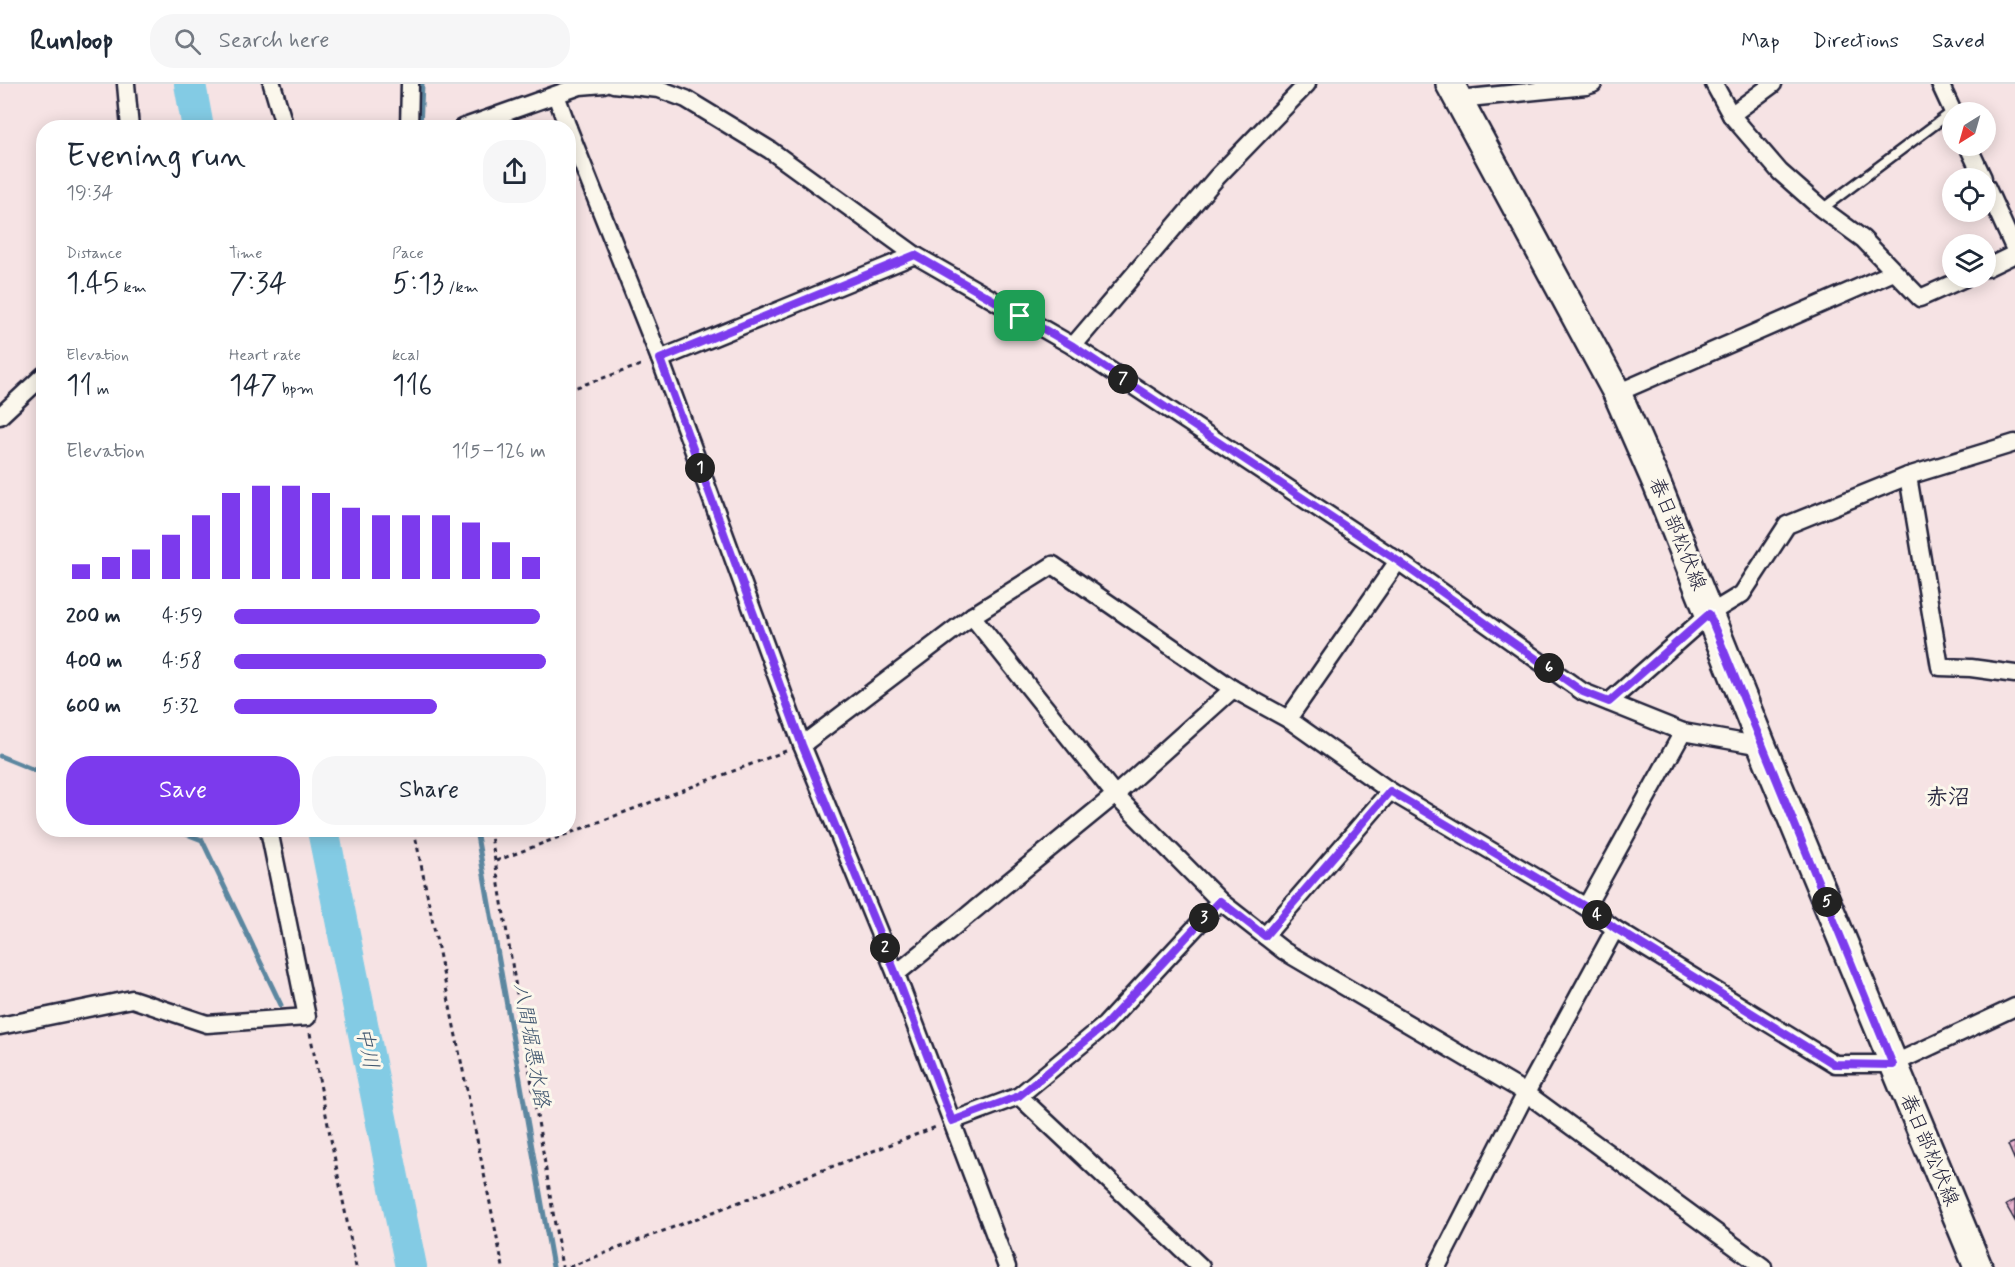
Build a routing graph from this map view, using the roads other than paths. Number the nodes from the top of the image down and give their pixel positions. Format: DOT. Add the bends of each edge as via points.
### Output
graph roads {
  1 [pos="126,84"];
  2 [pos="272,84"];
  3 [pos="410,84"];
  4 [pos="604,84"];
  5 [pos="613,84"];
  6 [pos="1307,84"];
  7 [pos="1593,84"];
  8 [pos="1714,84"];
  9 [pos="1773,84"];
  10 [pos="1940,84"];
  11 [pos="1455,91"];
  12 [pos="556,95"];
  13 [pos="1948,102"];
  14 [pos="1731,115"];
  15 [pos="129,120"];
  16 [pos="283,120"];
  17 [pos="409,120"];
  18 [pos="485,120"];
  19 [pos="565,120"];
  20 [pos="1942,120"];
  21 [pos="576,148"];
  22 [pos="1822,209"];
  23 [pos="1996,209"];
  24 [pos="2015,252"];
  25 [pos="915,255"];
  26 [pos="1996,262"];
  27 [pos="1894,272"];
  28 [pos="1942,288"];
  29 [pos="1073,346"];
  30 [pos="660,359"];
  31 [pos="36,383"];
  32 [pos="1617,393"];
  33 [pos="0,396"];
  34 [pos="2,415"];
  35 [pos="2015,443"];
  36 [pos="1908,476"];
  37 [pos="1398,561"];
  38 [pos="1709,614"];
  39 [pos="972,616"];
  40 [pos="2015,674"];
  41 [pos="1233,689"];
  42 [pos="1609,702"];
  43 [pos="1288,719"];
  44 [pos="1683,732"];
  45 [pos="802,745"];
  46 [pos="1762,746"];
  47 [pos="1390,791"];
  48 [pos="1115,795"];
  49 [pos="270,837"];
  50 [pos="1220,901"];
  51 [pos="1586,907"];
  52 [pos="1615,928"];
  53 [pos="1265,936"];
  54 [pos="896,974"];
  55 [pos="2015,1007"];
  56 [pos="0,1026"];
  57 [pos="1893,1065"];
  58 [pos="1526,1093"];
  59 [pos="1019,1096"];
  60 [pos="952,1121"];
  61 [pos="1007,1267"];
  62 [pos="1201,1267"];
  63 [pos="1437,1267"];
  64 [pos="1763,1267"];
  65 [pos="1978,1267"];
  1 -- 15 [label="street"];
  2 -- 16 [label="street"];
  3 -- 17 [label="street"];
  4 -- 12 [label="street" via="580,86"];
  5 -- 25 [label="street" via="659,89 686,99 770,150"];
  6 -- 29 [label="street" via="1217,177"];
  7 -- 11 [label="street"];
  8 -- 14 [label="street"];
  9 -- 14 [label="street"];
  10 -- 13 [label="street"];
  11 -- 32 [label="main road, 春日部松伏線"];
  12 -- 18 [label="street"];
  12 -- 19 [label="street"];
  14 -- 22 [label="street" via="1780,172"];
  20 -- 22 [label="lane"];
  21 -- 30 [label="street"];
  22 -- 27 [label="street" via="1863,239"];
  23 -- 24 [label="street"];
  24 -- 26 [label="street"];
  25 -- 29 [label="street"];
  25 -- 30 [label="street"];
  27 -- 28 [label="street" via="1920,298"];
  27 -- 32 [label="street"];
  29 -- 37 [label="street"];
  30 -- 45 [label="street"];
  31 -- 34 [label="street"];
  32 -- 38 [label="main road, 春日部松伏線"];
  33 -- 34 [label="street"];
  35 -- 36 [label="street"];
  36 -- 38 [label="street" via="1787,525 1742,594"];
  36 -- 40 [label="street" via="1940,667"];
  37 -- 42 [label="street" via="1583,692"];
  37 -- 43 [label="street"];
  38 -- 42 [label="street"];
  38 -- 46 [label="main road, 春日部松伏線"];
  39 -- 41 [label="street" via="1053,565"];
  39 -- 45 [label="street"];
  39 -- 48 [label="street"];
  41 -- 43 [label="street"];
  41 -- 48 [label="street"];
  42 -- 44 [label="street"];
  43 -- 47 [label="street"];
  44 -- 46 [label="street"];
  44 -- 51 [label="street"];
  45 -- 54 [label="street"];
  46 -- 57 [label="main road, 春日部松伏線"];
  47 -- 51 [label="street"];
  47 -- 53 [label="street"];
  48 -- 50 [label="street"];
  48 -- 54 [label="street"];
  49 -- 56 [label="street" via="307,1017 207,1024 132,999"];
  50 -- 53 [label="street"];
  50 -- 59 [label="street" via="1105,1025"];
  51 -- 52 [label="street"];
  52 -- 57 [label="street" via="1834,1064"];
  52 -- 58 [label="street"];
  53 -- 58 [label="street" via="1284,951"];
  54 -- 60 [label="street"];
  55 -- 57 [label="street"];
  57 -- 65 [label="main road, 春日部松伏線"];
  58 -- 63 [label="street"];
  58 -- 64 [label="street"];
  59 -- 60 [label="street"];
  59 -- 62 [label="street"];
  60 -- 61 [label="street"];
}
